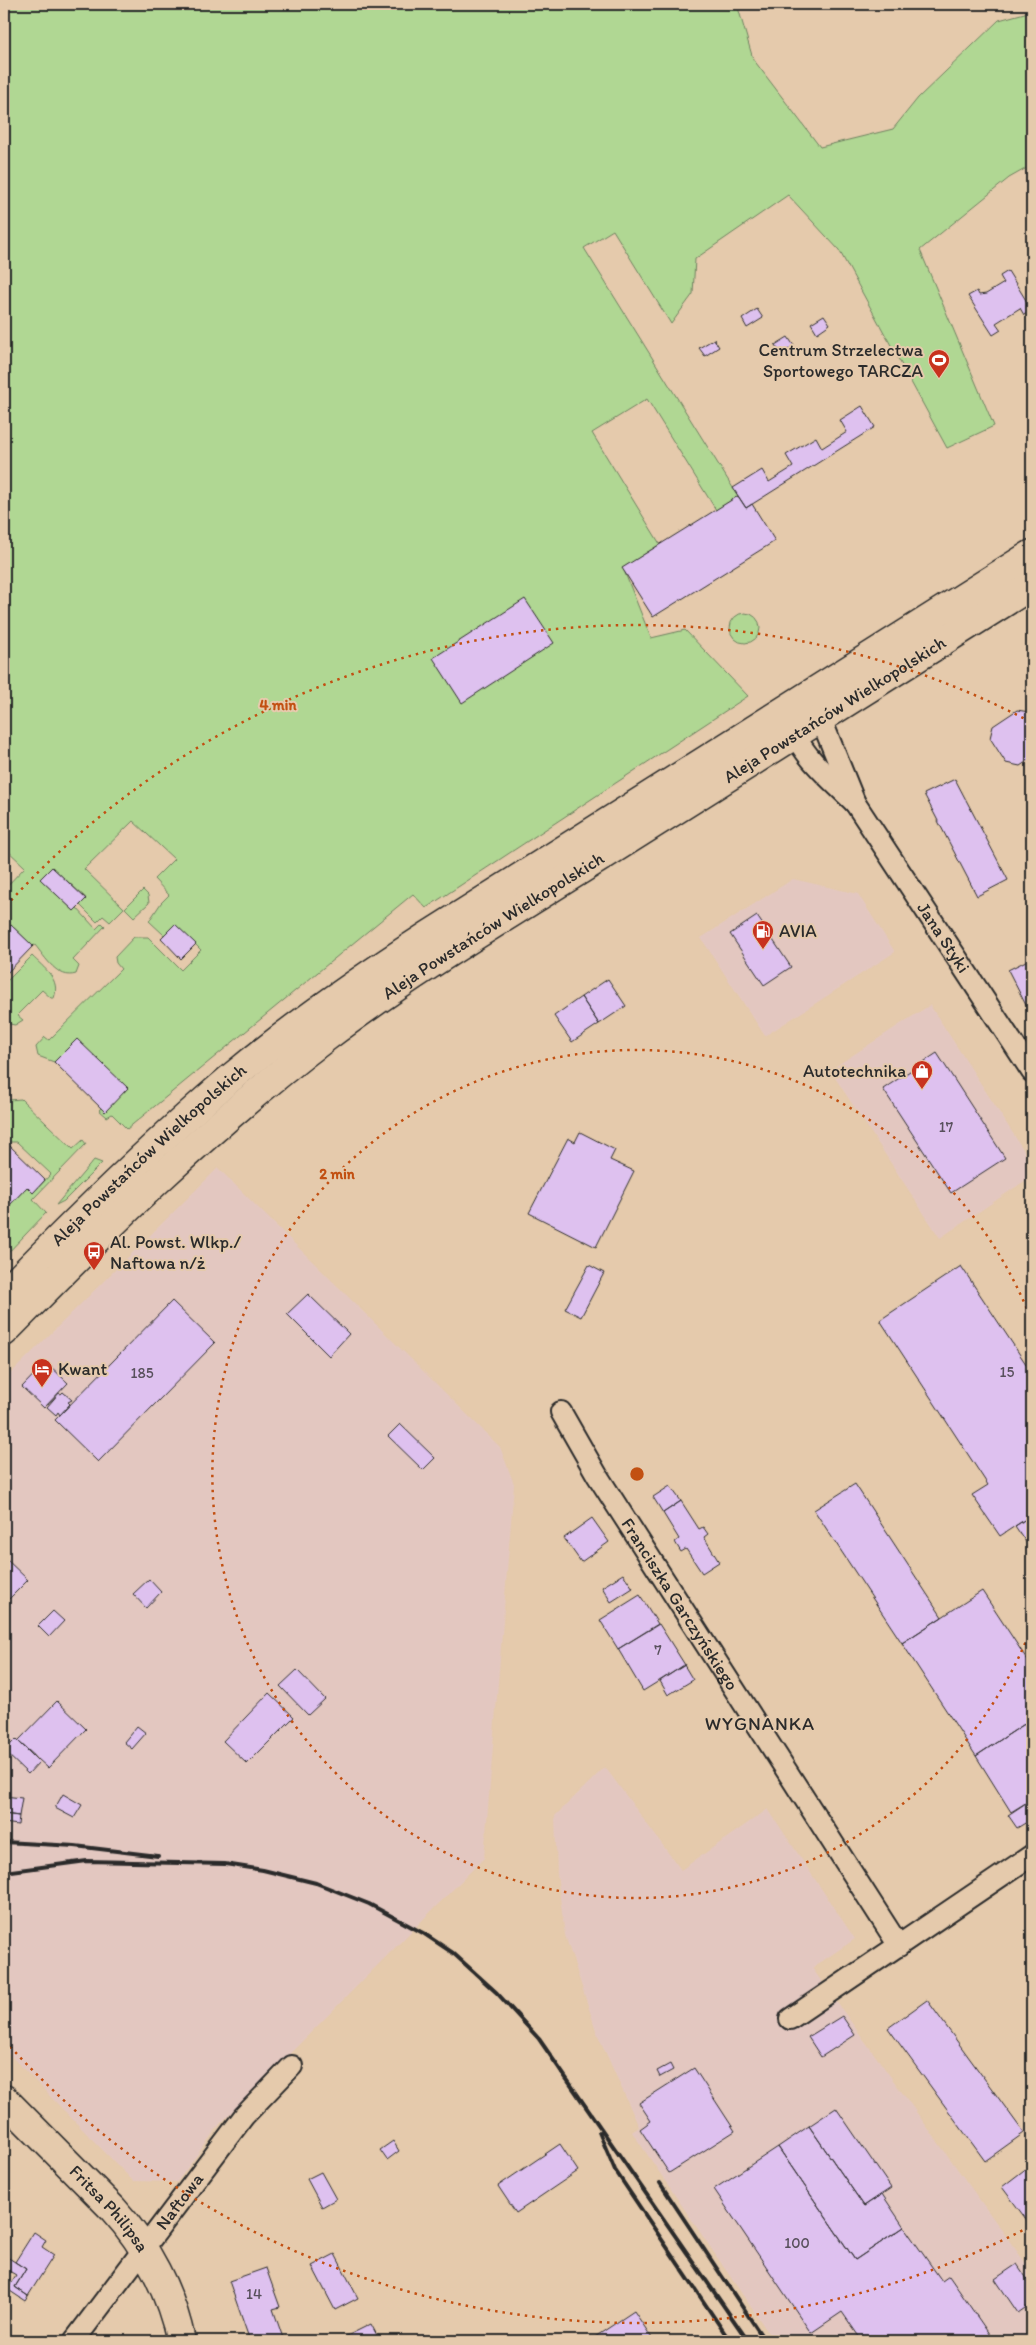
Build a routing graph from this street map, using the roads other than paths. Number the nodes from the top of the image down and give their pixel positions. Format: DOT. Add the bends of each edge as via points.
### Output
graph roads {
  1 [pos="1032,554"];
  2 [pos="1032,585"];
  3 [pos="794,704"];
  4 [pos="821,719"];
  5 [pos="794,736"];
  6 [pos="856,803"];
  7 [pos="1032,1072"];
  8 [pos="4,1294"];
  9 [pos="4,1332"];
  10 [pos="561,1412"];
  11 [pos="1032,1855"];
  12 [pos="899,1946"];
  13 [pos="790,2019"];
  14 [pos="292,2066"];
  15 [pos="4,2099"];
  16 [pos="143,2248"];
  17 [pos="74,2341"];
  18 [pos="180,2341"];
  1 -- 3 [label="main road, Aleja Powstańców Wielkopolskich"];
  2 -- 4 [label="main road, Aleja Powstańców Wielkopolskich"];
  3 -- 4 [label="street" via="812,710"];
  3 -- 5 [label="street" via="791,719"];
  3 -- 8 [label="main road, Aleja Powstańców Wielkopolskich" via="429,935 297,1027 151,1148"];
  4 -- 5 [label="main road, Aleja Powstańców Wielkopolskich"];
  4 -- 6 [label="street, Jana Styki"];
  5 -- 6 [label="street, Jana Styki"];
  5 -- 9 [label="main road, Aleja Powstańców Wielkopolskich" via="464,943 327,1036 183,1155"];
  6 -- 7 [label="street, Jana Styki"];
  10 -- 12 [label="street, Franciszka Garczyńskiego" via="597,1475"];
  11 -- 12 [label="street"];
  12 -- 13 [label="street"];
  14 -- 16 [label="street, Naftowa" via="244,2116"];
  15 -- 16 [label="main road, Fritsa Philipsa" via="117,2213"];
  16 -- 17 [label="street, Naftowa"];
  16 -- 18 [label="main road, Fritsa Philipsa" via="167,2295"];
}
